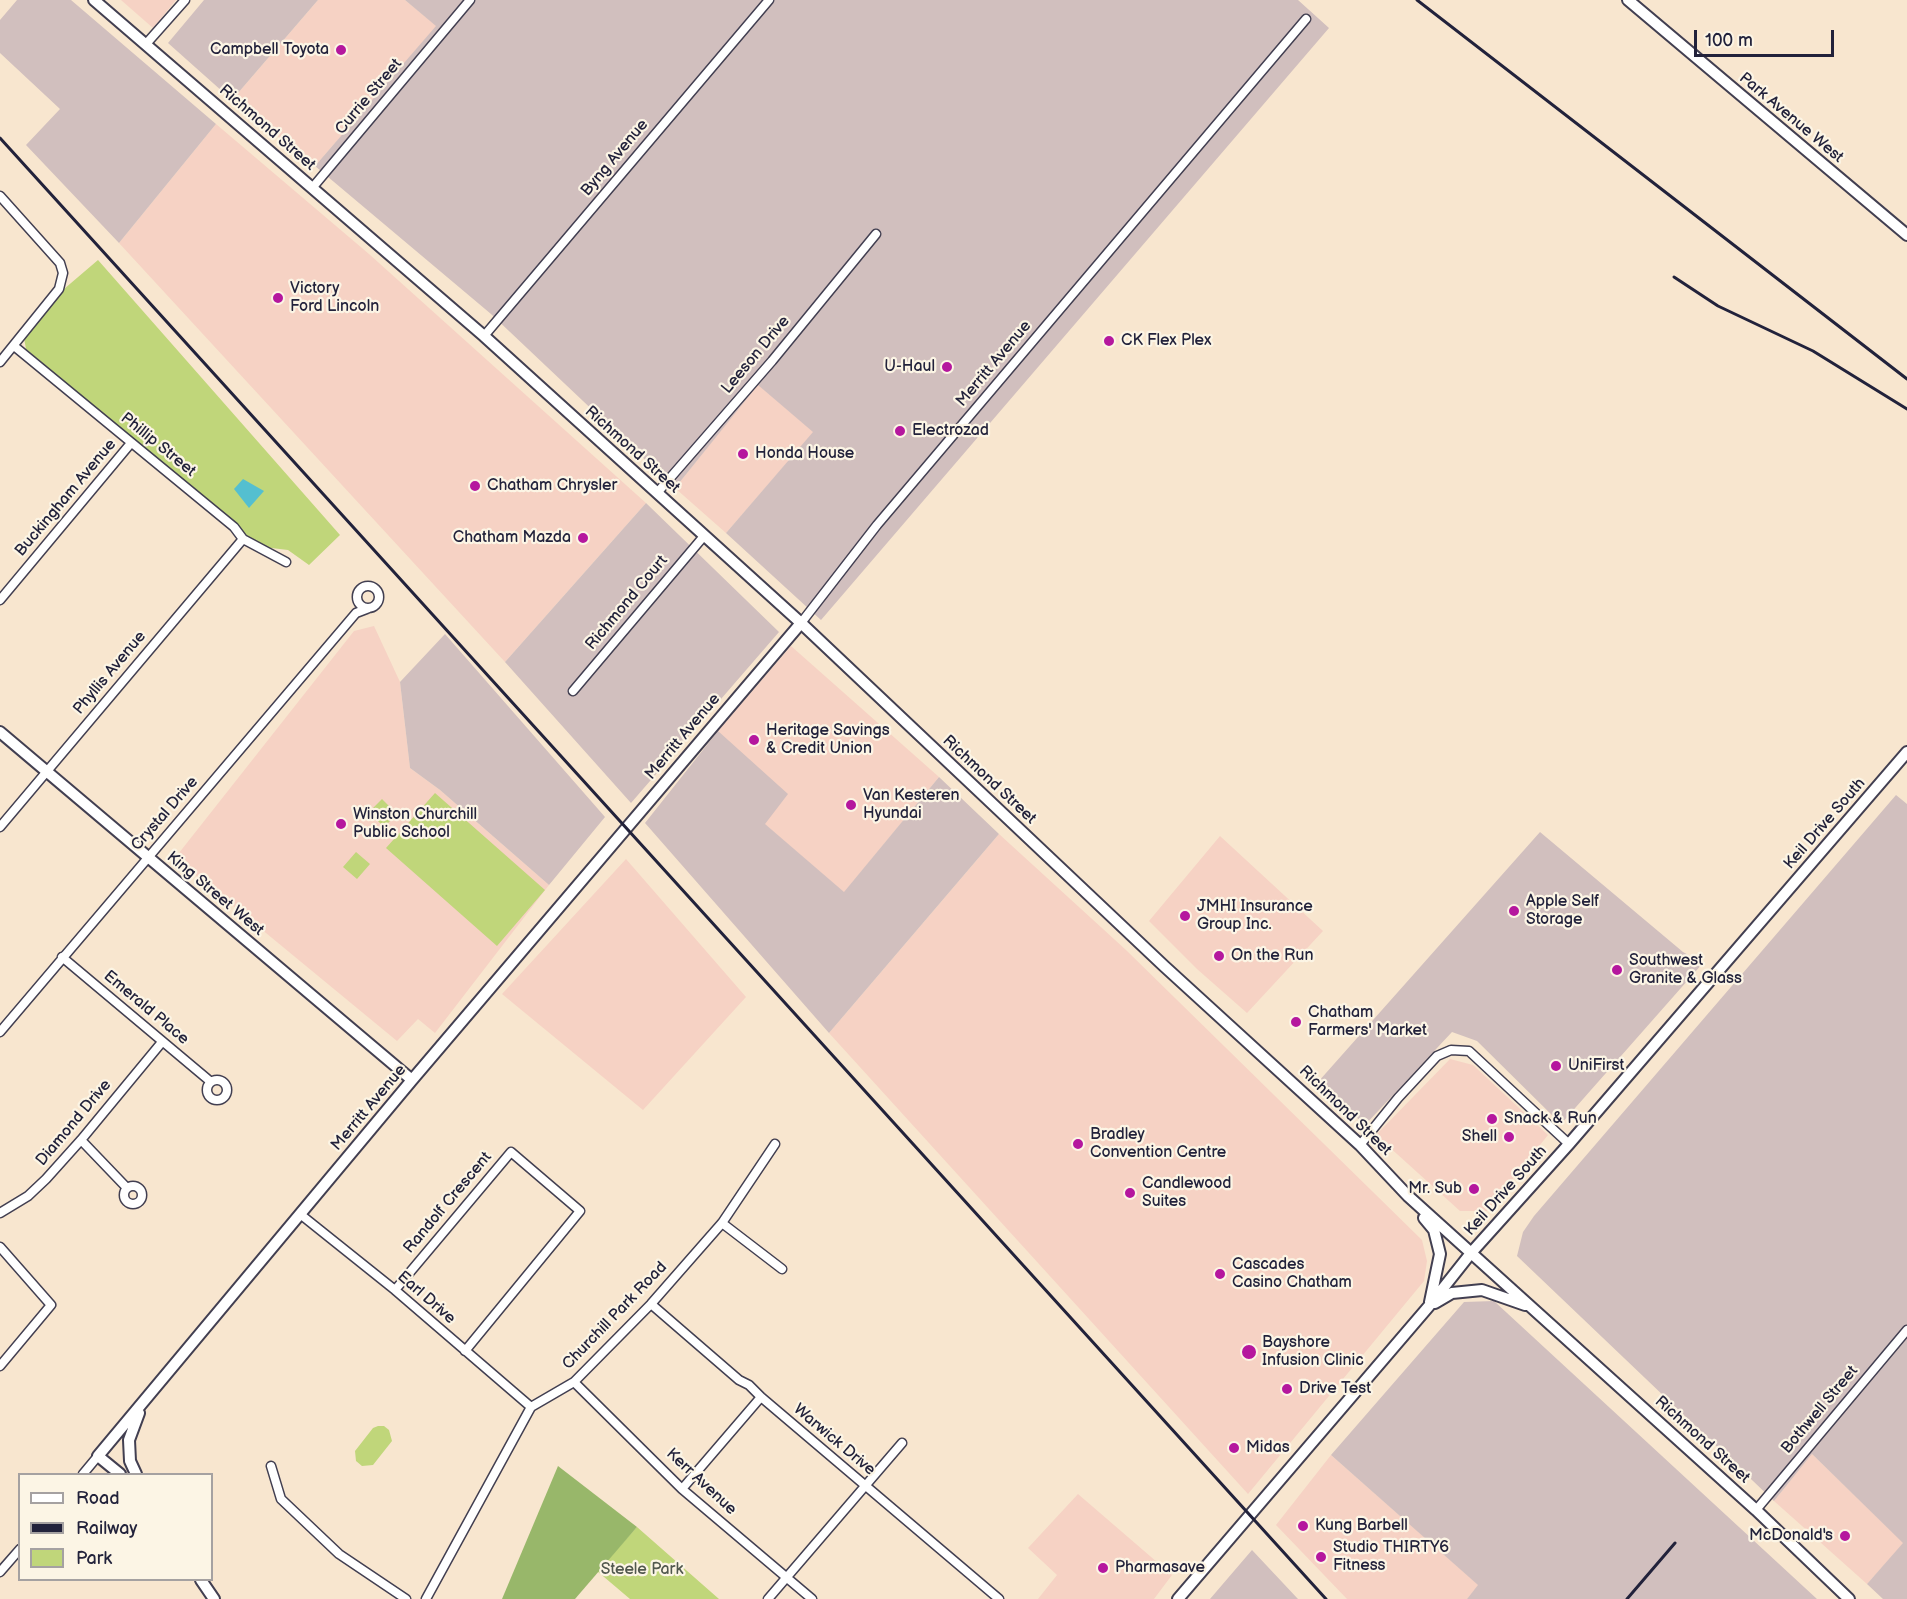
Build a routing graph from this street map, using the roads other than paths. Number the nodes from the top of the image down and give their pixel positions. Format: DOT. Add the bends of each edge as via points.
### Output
graph roads {
  1 [pos="93,0"];
  2 [pos="185,0"];
  3 [pos="470,0"];
  4 [pos="769,0"];
  5 [pos="1628,0"];
  6 [pos="1306,19"];
  7 [pos="146,44"];
  8 [pos="313,187"];
  9 [pos="0,196"];
  10 [pos="876,234"];
  11 [pos="1907,235"];
  12 [pos="484,336"];
  13 [pos="14,346"];
  14 [pos="0,362"];
  15 [pos="131,443"];
  16 [pos="657,493"];
  17 [pos="704,536"];
  18 [pos="243,539"];
  19 [pos="286,562"];
  20 [pos="357,597"];
  21 [pos="0,600"];
  22 [pos="369,608"];
  23 [pos="354,615"];
  24 [pos="801,623"];
  25 [pos="573,691"];
  26 [pos="0,732"];
  27 [pos="1907,752"];
  28 [pos="47,771"];
  29 [pos="0,827"];
  30 [pos="147,857"];
  31 [pos="62,957"];
  32 [pos="0,1032"];
  33 [pos="162,1042"];
  34 [pos="412,1080"];
  35 [pos="211,1082"];
  36 [pos="81,1140"];
  37 [pos="775,1144"];
  38 [pos="1569,1144"];
  39 [pos="1360,1145"];
  40 [pos="127,1188"];
  41 [pos="1408,1196"];
  42 [pos="0,1213"];
  43 [pos="300,1214"];
  44 [pos="722,1223"];
  45 [pos="0,1247"];
  46 [pos="1471,1253"];
  47 [pos="782,1269"];
  48 [pos="395,1290"];
  49 [pos="651,1304"];
  50 [pos="1429,1306"];
  51 [pos="1539,1312"];
  52 [pos="1907,1330"];
  53 [pos="465,1351"];
  54 [pos="0,1366"];
  55 [pos="574,1382"];
  56 [pos="147,1397"];
  57 [pos="761,1397"];
  58 [pos="531,1407"];
  59 [pos="902,1443"];
  60 [pos="98,1456"];
  61 [pos="271,1466"];
  62 [pos="84,1473"];
  63 [pos="119,1473"];
  64 [pos="136,1473"];
  65 [pos="864,1485"];
  66 [pos="682,1489"];
  67 [pos="1756,1510"];
  68 [pos="18,1551"];
  69 [pos="0,1572"];
  70 [pos="786,1578"];
  71 [pos="202,1581"];
  72 [pos="214,1599"];
  73 [pos="406,1599"];
  74 [pos="426,1599"];
  75 [pos="768,1599"];
  76 [pos="812,1599"];
  77 [pos="999,1599"];
  78 [pos="1178,1599"];
  79 [pos="1849,1599"];
  1 -- 7 [label="main road, Richmond Street"];
  2 -- 7 [label="street"];
  3 -- 8 [label="street, Currie Street"];
  4 -- 12 [label="street, Byng Avenue"];
  5 -- 11 [label="main road, Park Avenue West"];
  6 -- 24 [label="street, Merritt Avenue" via="871,532"];
  7 -- 8 [label="main road, Richmond Street"];
  8 -- 12 [label="main road, Richmond Street"];
  9 -- 13 [label="street" via="60,263 63,273 59,289"];
  10 -- 16 [label="street, Leeson Drive"];
  12 -- 16 [label="main road, Richmond Street"];
  13 -- 14 [label="street"];
  13 -- 15 [label="street, Phillip Street"];
  15 -- 18 [label="street, Phillip Street" via="234,527"];
  15 -- 21 [label="street, Buckingham Avenue"];
  16 -- 17 [label="main road, Richmond Street"];
  17 -- 24 [label="main road, Richmond Street"];
  17 -- 25 [label="street, Richmond Court"];
  18 -- 19 [label="street, Phillip Street"];
  18 -- 28 [label="street, Phyllis Avenue"];
  20 -- 22 [label="street" via="361,605"];
  20 -- 22 [label="street" via="364,586 375,588 379,599"];
  20 -- 23 [label="street"];
  22 -- 23 [label="street, Crystal Drive"];
  23 -- 30 [label="street, Crystal Drive"];
  24 -- 34 [label="main road, Merritt Avenue"];
  24 -- 39 [label="main road, Richmond Street"];
  26 -- 28 [label="main road, King Street West"];
  27 -- 38 [label="main road, Keil Drive South"];
  28 -- 29 [label="street, Phyllis Avenue"];
  28 -- 30 [label="main road, King Street West"];
  30 -- 31 [label="street, Crystal Drive"];
  30 -- 34 [label="main road, King Street West"];
  31 -- 32 [label="street, Crystal Drive"];
  31 -- 33 [label="street, Emerald Place"];
  33 -- 35 [label="street, Emerald Place"];
  33 -- 36 [label="street, Diamond Drive"];
  34 -- 43 [label="main road, Merritt Avenue"];
  36 -- 40 [label="street"];
  36 -- 42 [label="street, Diamond Drive" via="46,1179"];
  37 -- 44 [label="street, Churchill Park Road"];
  38 -- 39 [label="street" via="1468,1051 1451,1050 1437,1056"];
  38 -- 46 [label="main road, Keil Drive South"];
  39 -- 41 [label="main road, Richmond Street"];
  41 -- 46 [label="main road, Richmond Street"];
  41 -- 50 [label="main road" via="1434,1230 1440,1254"];
  43 -- 48 [label="street, Earl Drive"];
  43 -- 56 [label="main road, Merritt Avenue"];
  44 -- 47 [label="street"];
  44 -- 49 [label="street, Churchill Park Road"];
  45 -- 54 [label="street" via="51,1305"];
  46 -- 50 [label="main road, Keil Drive South"];
  46 -- 51 [label="main road, Richmond Street"];
  48 -- 53 [label="street, Earl Drive"];
  48 -- 53 [label="street, Randolf Crescent" via="511,1152 580,1211"];
  49 -- 55 [label="street, Churchill Park Road"];
  49 -- 57 [label="street, Warwick Drive"];
  50 -- 51 [label="main road" via="1452,1293 1482,1290"];
  50 -- 78 [label="main road, Keil Drive South"];
  51 -- 67 [label="main road, Richmond Street"];
  52 -- 67 [label="street, Bothwell Street"];
  53 -- 58 [label="street, Earl Drive"];
  55 -- 58 [label="street, Churchill Park Road"];
  55 -- 66 [label="street, Kerr Avenue"];
  56 -- 60 [label="main road, Merritt Avenue"];
  56 -- 64 [label="main road" via="129,1440 130,1461"];
  57 -- 65 [label="street, Warwick Drive"];
  57 -- 66 [label="street"];
  58 -- 74 [label="street"];
  59 -- 65 [label="street"];
  60 -- 62 [label="street, Merritt Avenue"];
  60 -- 63 [label="main road"];
  61 -- 73 [label="street" via="281,1499 339,1554"];
  65 -- 70 [label="street"];
  65 -- 77 [label="street, Warwick Drive"];
  66 -- 70 [label="street, Kerr Avenue"];
  67 -- 79 [label="main road, Richmond Street"];
  68 -- 69 [label="street"];
  70 -- 75 [label="street"];
  70 -- 76 [label="street, Kerr Avenue"];
  71 -- 72 [label="main road"];
}
